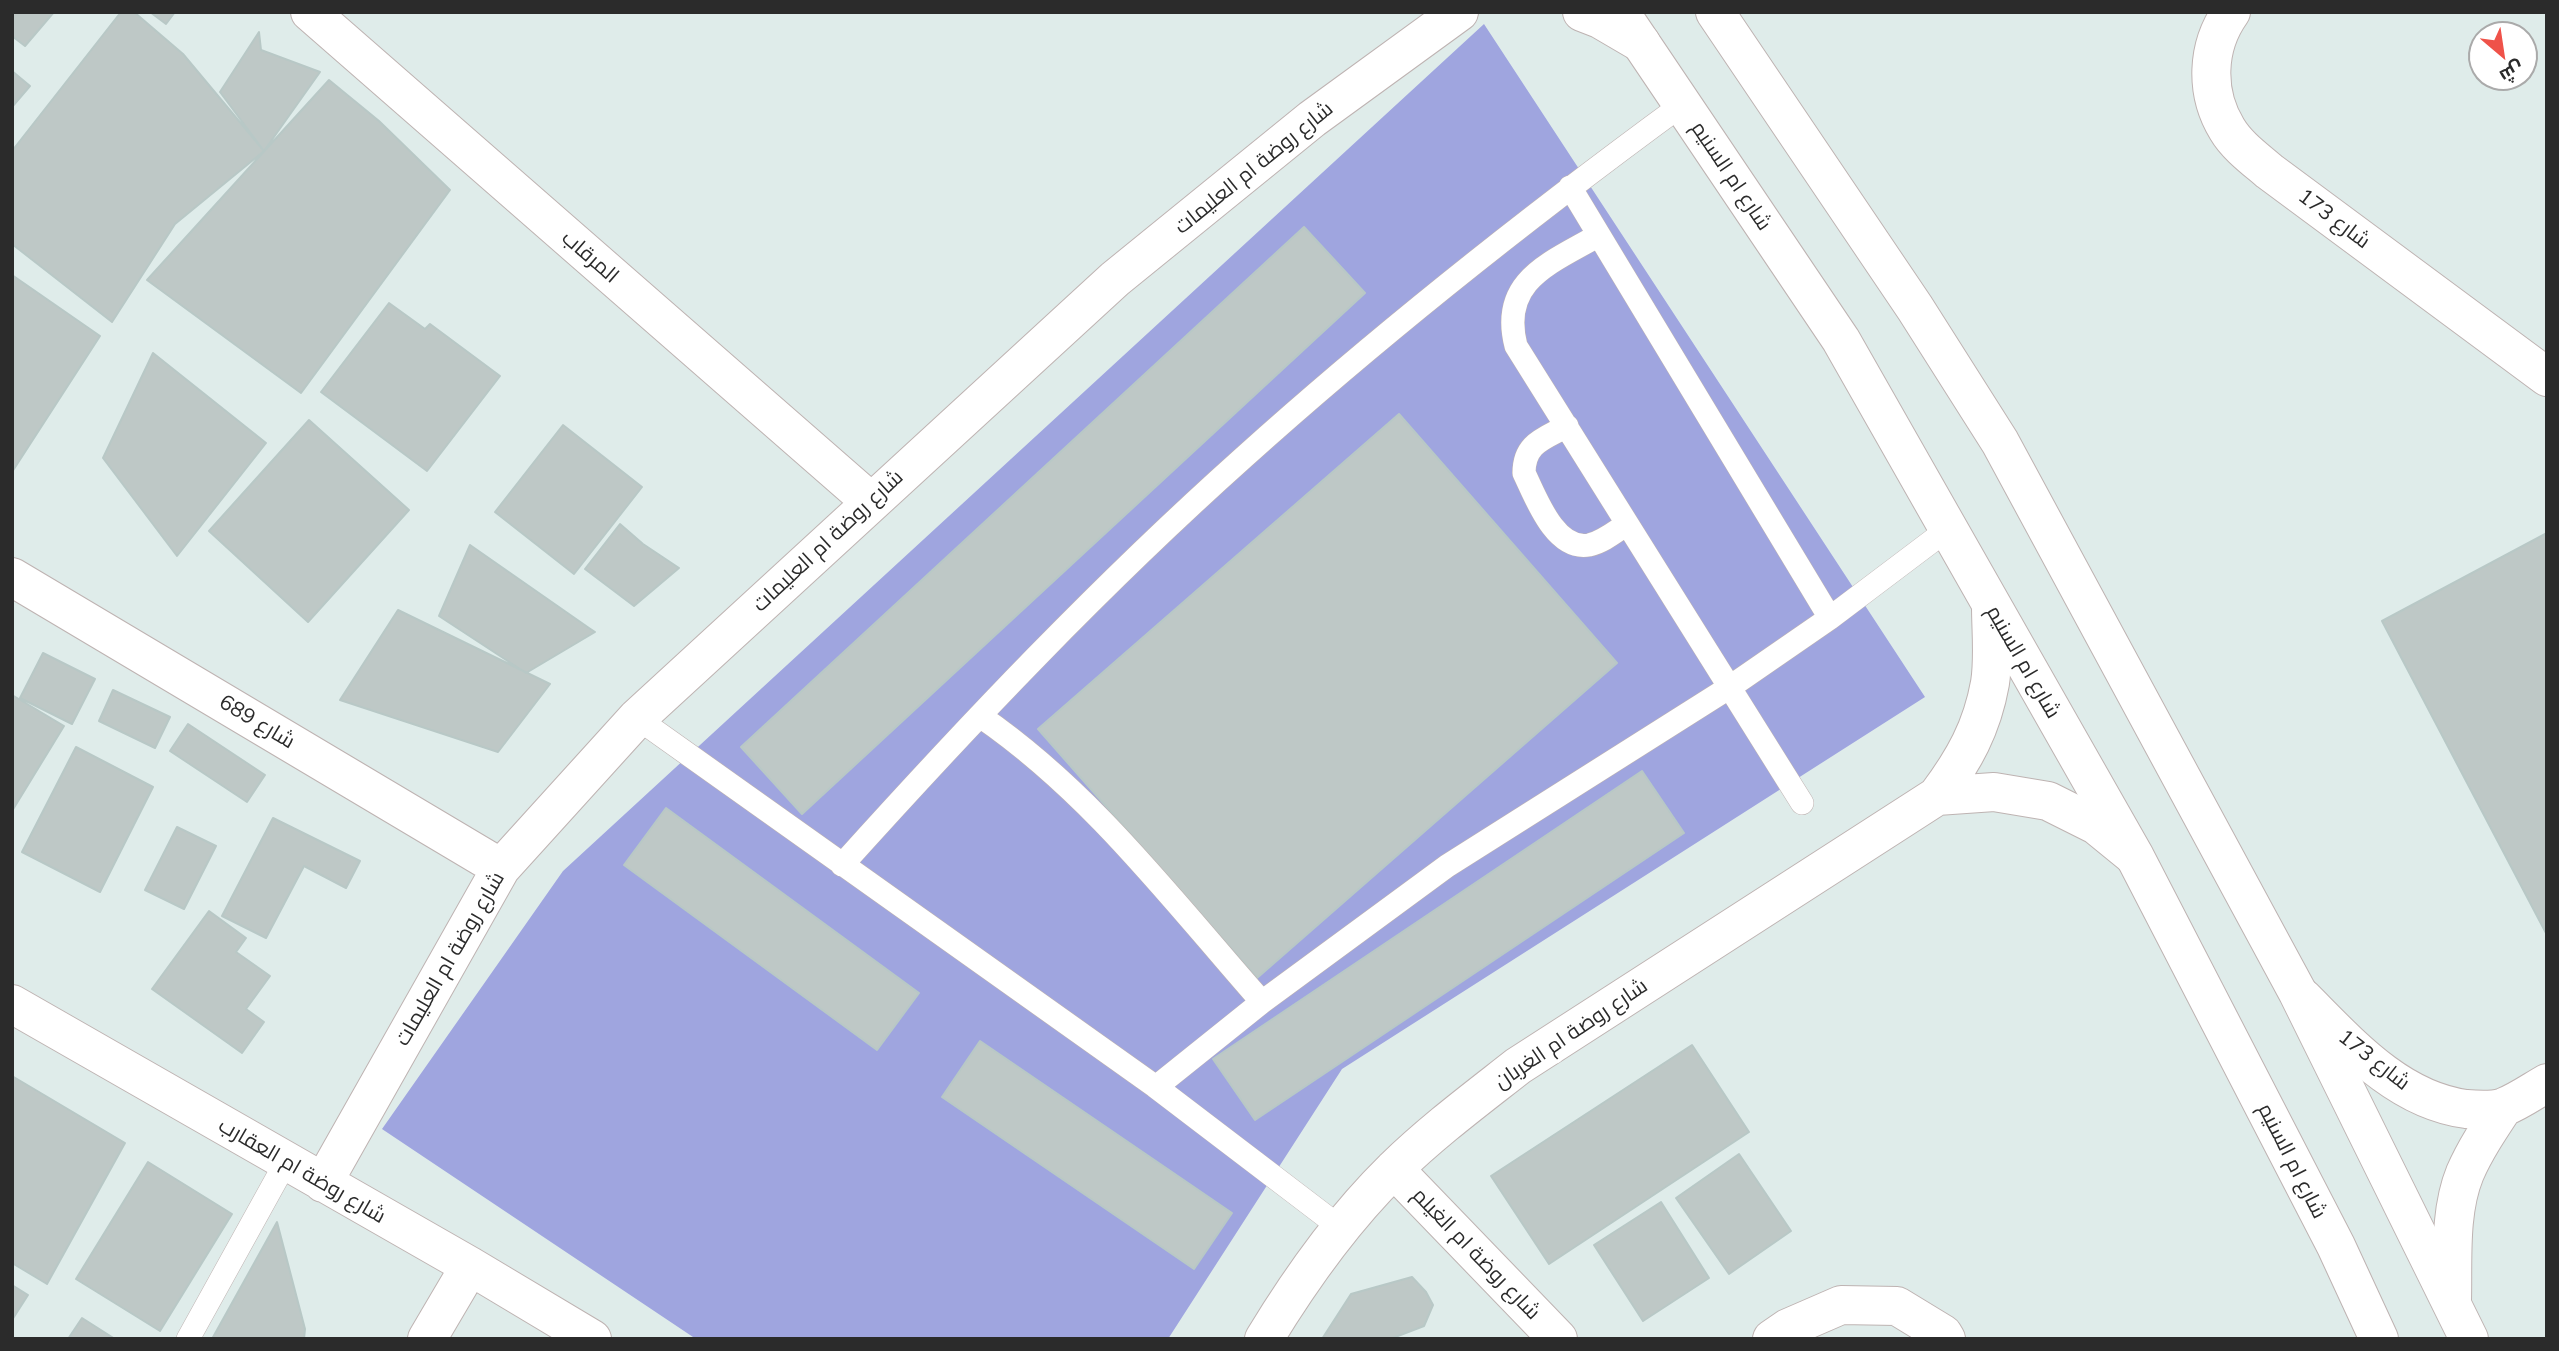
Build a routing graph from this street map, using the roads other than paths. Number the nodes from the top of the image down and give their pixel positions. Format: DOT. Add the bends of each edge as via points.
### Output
graph roads {
  1 [pos="310,12"];
  2 [pos="1459,12"];
  3 [pos="1582,12"];
  4 [pos="1715,12"];
  5 [pos="2221,16"];
  6 [pos="1631,27"];
  7 [pos="1683,104"];
  8 [pos="1570,187"];
  9 [pos="1599,235"];
  10 [pos="2547,377"];
  11 [pos="1567,426"];
  12 [pos="871,502"];
  13 [pos="1627,524"];
  14 [pos="1948,529"];
  15 [pos="12,577"];
  16 [pos="1992,606"];
  17 [pos="1830,618"];
  18 [pos="1730,687"];
  19 [pos="980,716"];
  20 [pos="636,718"];
  21 [pos="1937,796"];
  22 [pos="1802,803"];
  23 [pos="2135,857"];
  24 [pos="842,865"];
  25 [pos="501,868"];
  26 [pos="2298,993"];
  27 [pos="1262,1002"];
  28 [pos="12,1004"];
  29 [pos="2547,1083"];
  30 [pos="1156,1087"];
  31 [pos="2503,1108"];
  32 [pos="286,1162"];
  33 [pos="1394,1169"];
  34 [pos="323,1183"];
  35 [pos="1341,1228"];
  36 [pos="470,1266"];
  37 [pos="2452,1301"];
  38 [pos="188,1339"];
  39 [pos="427,1339"];
  40 [pos="592,1339"];
  41 [pos="1264,1339"];
  42 [pos="1558,1339"];
  43 [pos="1772,1339"];
  44 [pos="1946,1339"];
  45 [pos="2379,1339"];
  46 [pos="2469,1339"];
  1 -- 12 [label="street, المرقاب"];
  2 -- 12 [label="street, شارع روضة ام العليمات" via="1312,119 1115,278"];
  3 -- 6 [label="street"];
  4 -- 26 [label="street" via="2000,442"];
  5 -- 10 [label="street, شارع 173" via="2211,77 2216,106 2228,131 2248,153"];
  6 -- 7 [label="street, شارع ام السنيم"];
  7 -- 8 [label="lane"];
  7 -- 14 [label="street, شارع ام السنيم" via="1841,340"];
  8 -- 9 [label="lane"];
  8 -- 19 [label="lane" via="1457,274 1241,459 1128,565"];
  9 -- 11 [label="lane" via="1529,278 1513,310 1516,346"];
  9 -- 17 [label="lane"];
  11 -- 13 [label="lane"];
  11 -- 13 [label="lane" via="1532,446 1524,464 1524,473 1553,527 1569,543 1580,545 1601,540"];
  12 -- 20 [label="street, شارع روضة ام العليمات"];
  13 -- 18 [label="lane"];
  14 -- 16 [label="street, شارع ام السنيم"];
  14 -- 17 [label="lane"];
  15 -- 25 [label="street, شارع 689"];
  16 -- 21 [label="street, شارع روضة ام الغربان" via="1990,680 1980,722 1963,761"];
  16 -- 23 [label="street, شارع ام السنيم"];
  17 -- 18 [label="lane"];
  18 -- 22 [label="lane"];
  18 -- 27 [label="lane" via="1447,866"];
  19 -- 24 [label="lane"];
  19 -- 27 [label="lane" via="1074,791"];
  20 -- 24 [label="lane"];
  20 -- 25 [label="street, شارع روضة ام العليمات"];
  21 -- 23 [label="street, شارع روضة ام الغربان" via="1994,792 2048,801 2096,825"];
  21 -- 33 [label="street, شارع روضة ام الغربان" via="1518,1066"];
  23 -- 45 [label="street, شارع ام السنيم" via="2336,1246"];
  24 -- 30 [label="lane"];
  25 -- 34 [label="street, شارع روضة ام العليمات"];
  26 -- 31 [label="street, شارع 173" via="2379,1070 2405,1087 2457,1108"];
  26 -- 37 [label="street"];
  27 -- 30 [label="lane"];
  28 -- 32 [label="street, شارع روضة ام العقارب"];
  29 -- 31 [label="street, شارع 173"];
  30 -- 35 [label="lane"];
  31 -- 37 [label="street, شارع 173" via="2465,1175 2456,1209"];
  32 -- 34 [label="street, شارع روضة ام العقارب"];
  32 -- 38 [label="lane"];
  33 -- 35 [label="street, شارع روضة ام الغربان"];
  33 -- 42 [label="street, شارع روضة ام الغيلم"];
  34 -- 36 [label="street, شارع روضة ام العقارب"];
  35 -- 41 [label="street, شارع روضة ام الغربان"];
  36 -- 39 [label="street"];
  36 -- 40 [label="street, شارع روضة ام العقارب"];
  37 -- 46 [label="street"];
  43 -- 44 [label="street" via="1841,1304 1897,1306"];
}
